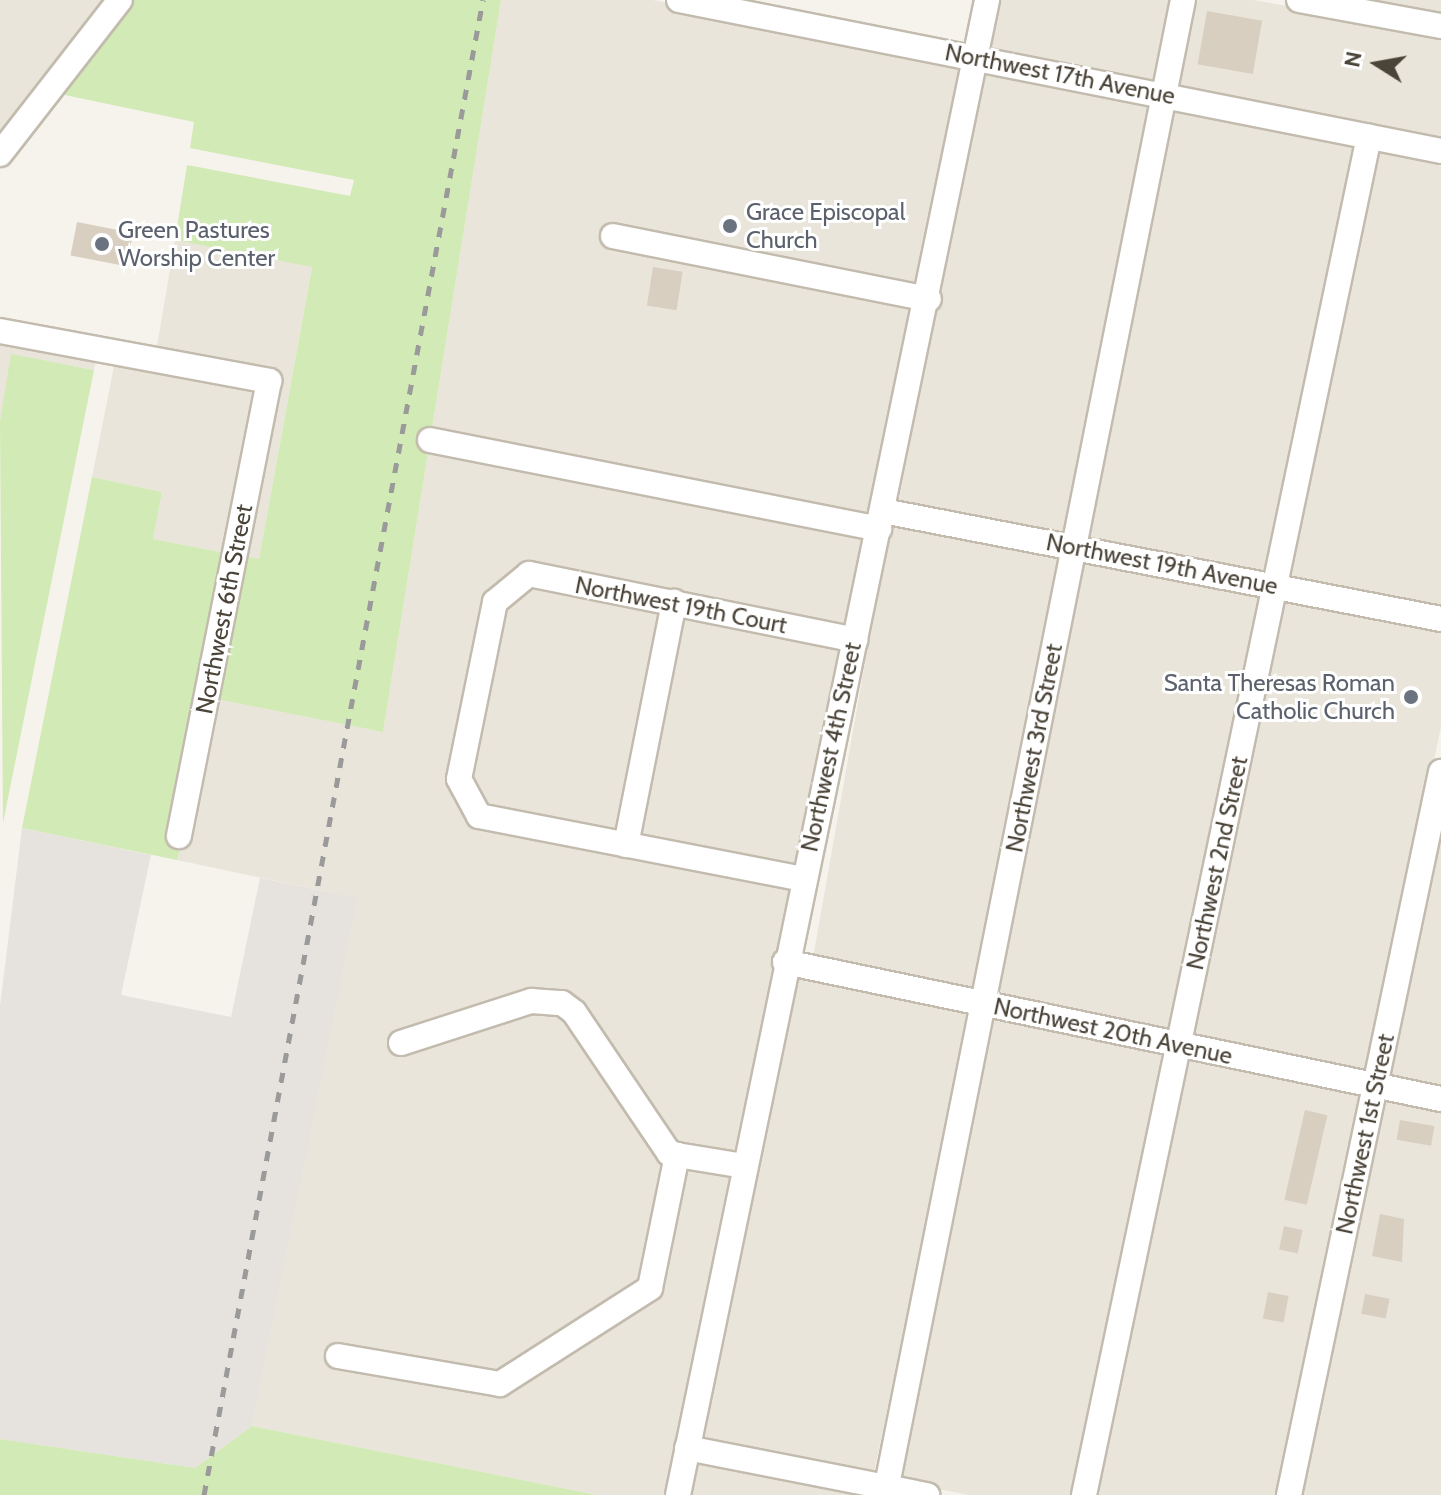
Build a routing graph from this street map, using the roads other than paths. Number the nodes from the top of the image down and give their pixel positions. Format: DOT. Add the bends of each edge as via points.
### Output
graph roads {
  1 [pos="120,0"];
  2 [pos="679,0"];
  3 [pos="987,0"];
  4 [pos="1183,0"];
  5 [pos="1299,0"];
  6 [pos="1441,26"];
  7 [pos="976,57"];
  8 [pos="1164,94"];
  9 [pos="1369,137"];
  10 [pos="1441,151"];
  11 [pos="0,154"];
  12 [pos="613,236"];
  13 [pos="929,299"];
  14 [pos="0,331"];
  15 [pos="430,440"];
  16 [pos="881,520"];
  17 [pos="1074,546"];
  18 [pos="1275,586"];
  19 [pos="674,602"];
  20 [pos="1441,619"];
  21 [pos="855,640"];
  22 [pos="1441,772"];
  23 [pos="179,836"];
  24 [pos="626,845"];
  25 [pos="803,879"];
  26 [pos="785,962"];
  27 [pos="983,1004"];
  28 [pos="401,1043"];
  29 [pos="1179,1044"];
  30 [pos="1375,1085"];
  31 [pos="1441,1099"];
  32 [pos="677,1155"];
  33 [pos="744,1166"];
  34 [pos="338,1356"];
  35 [pos="687,1448"];
  36 [pos="885,1491"];
  37 [pos="678,1495"];
  38 [pos="927,1495"];
  39 [pos="1084,1495"];
  40 [pos="1289,1495"];
  1 -- 11 [label="street"];
  2 -- 7 [label="street, Northwest 17th Avenue"];
  3 -- 7 [label="street, Northwest 4th Street"];
  4 -- 8 [label="street, Northwest 3rd Street"];
  5 -- 6 [label="street"];
  7 -- 8 [label="street, Northwest 17th Avenue"];
  7 -- 13 [label="street, Northwest 4th Street"];
  8 -- 9 [label="street, Northwest 17th Avenue"];
  8 -- 17 [label="street, Northwest 3rd Street"];
  9 -- 10 [label="street, Northwest 17th Avenue"];
  9 -- 18 [label="street, Northwest 2nd Street"];
  12 -- 13 [label="street"];
  13 -- 16 [label="street, Northwest 4th Street"];
  14 -- 23 [label="street, Northwest 6th Street" via="269,381"];
  15 -- 16 [label="street, Northwest 19th Avenue"];
  16 -- 17 [label="street, Northwest 19th Avenue"];
  16 -- 21 [label="street, Northwest 4th Street"];
  17 -- 18 [label="street, Northwest 19th Avenue"];
  17 -- 27 [label="street, Northwest 3rd Street"];
  18 -- 20 [label="street, Northwest 19th Avenue"];
  18 -- 29 [label="street, Northwest 2nd Street"];
  19 -- 21 [label="street, Northwest 19th Court"];
  19 -- 24 [label="street"];
  19 -- 24 [label="street, Northwest 19th Court" via="529,574 510,585 495,602 459,779 465,799 479,816"];
  21 -- 25 [label="street, Northwest 4th Street"];
  22 -- 30 [label="street, Northwest 1st Street"];
  24 -- 25 [label="street"];
  25 -- 26 [label="street, Northwest 4th Street"];
  26 -- 27 [label="street, Northwest 20th Avenue"];
  26 -- 33 [label="street, Northwest 4th Street"];
  27 -- 29 [label="street, Northwest 20th Avenue"];
  27 -- 36 [label="street, Northwest 3rd Street"];
  28 -- 32 [label="street" via="531,1001 562,1003 574,1012 669,1153"];
  29 -- 30 [label="street, Northwest 20th Avenue"];
  29 -- 39 [label="street, Northwest 2nd Street"];
  30 -- 31 [label="street, Northwest 20th Avenue"];
  30 -- 40 [label="street, Northwest 1st Street"];
  32 -- 33 [label="street"];
  32 -- 34 [label="street" via="650,1288 500,1384"];
  33 -- 35 [label="street, Northwest 4th Street"];
  35 -- 36 [label="street"];
  35 -- 37 [label="street, Northwest 4th Street"];
  36 -- 38 [label="street"];
}
